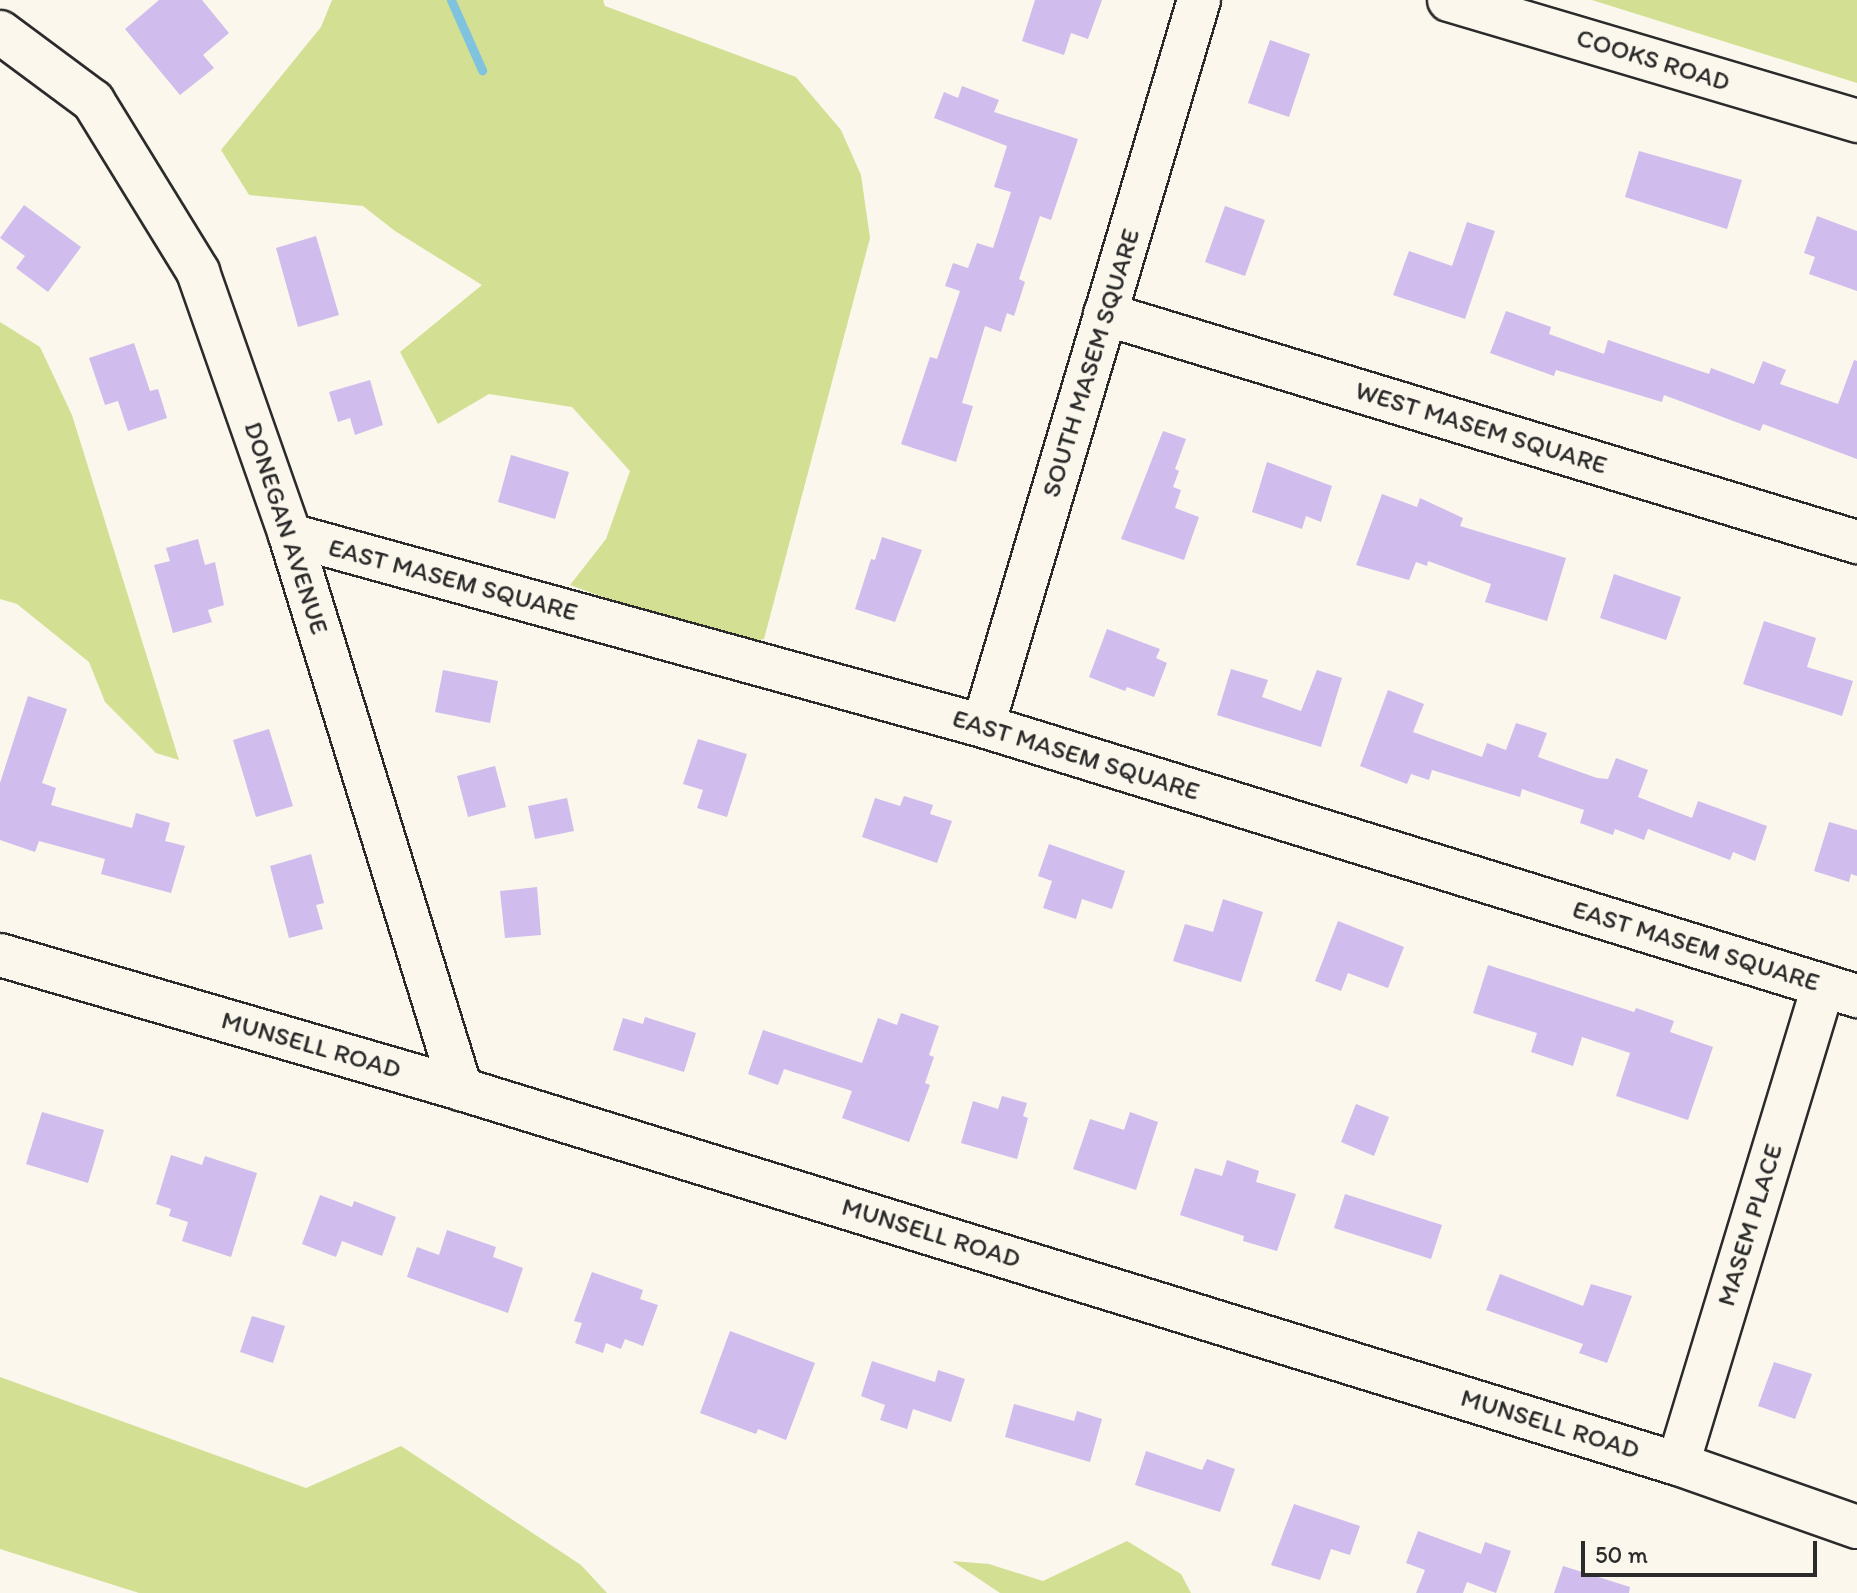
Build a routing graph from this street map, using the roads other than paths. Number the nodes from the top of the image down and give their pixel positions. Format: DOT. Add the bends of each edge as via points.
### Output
graph roads {
  1 [pos="1199,0"];
  2 [pos="1449,0"];
  3 [pos="0,32"];
  4 [pos="1857,121"];
  5 [pos="1105,314"];
  6 [pos="290,535"];
  7 [pos="1857,542"];
  8 [pos="983,726"];
  9 [pos="0,955"];
  10 [pos="1840,991"];
  11 [pos="461,1089"];
  12 [pos="1678,1464"];
  13 [pos="1857,1527"];
  1 -- 5 [label="street, SOUTH MASEM SQUARE"];
  2 -- 4 [label="street, COOKS ROAD"];
  3 -- 6 [label="street, DONEGAN AVENUE" via="93,101 198,272"];
  5 -- 7 [label="street, WEST MASEM SQUARE"];
  5 -- 8 [label="street, SOUTH MASEM SQUARE"];
  6 -- 8 [label="street, EAST MASEM SQUARE"];
  6 -- 11 [label="street, DONEGAN AVENUE"];
  8 -- 10 [label="street, EAST MASEM SQUARE"];
  9 -- 11 [label="street, MUNSELL ROAD"];
  10 -- 12 [label="street, MASEM PLACE"];
  11 -- 12 [label="street, MUNSELL ROAD"];
  12 -- 13 [label="street, MUNSELL ROAD"];
}
